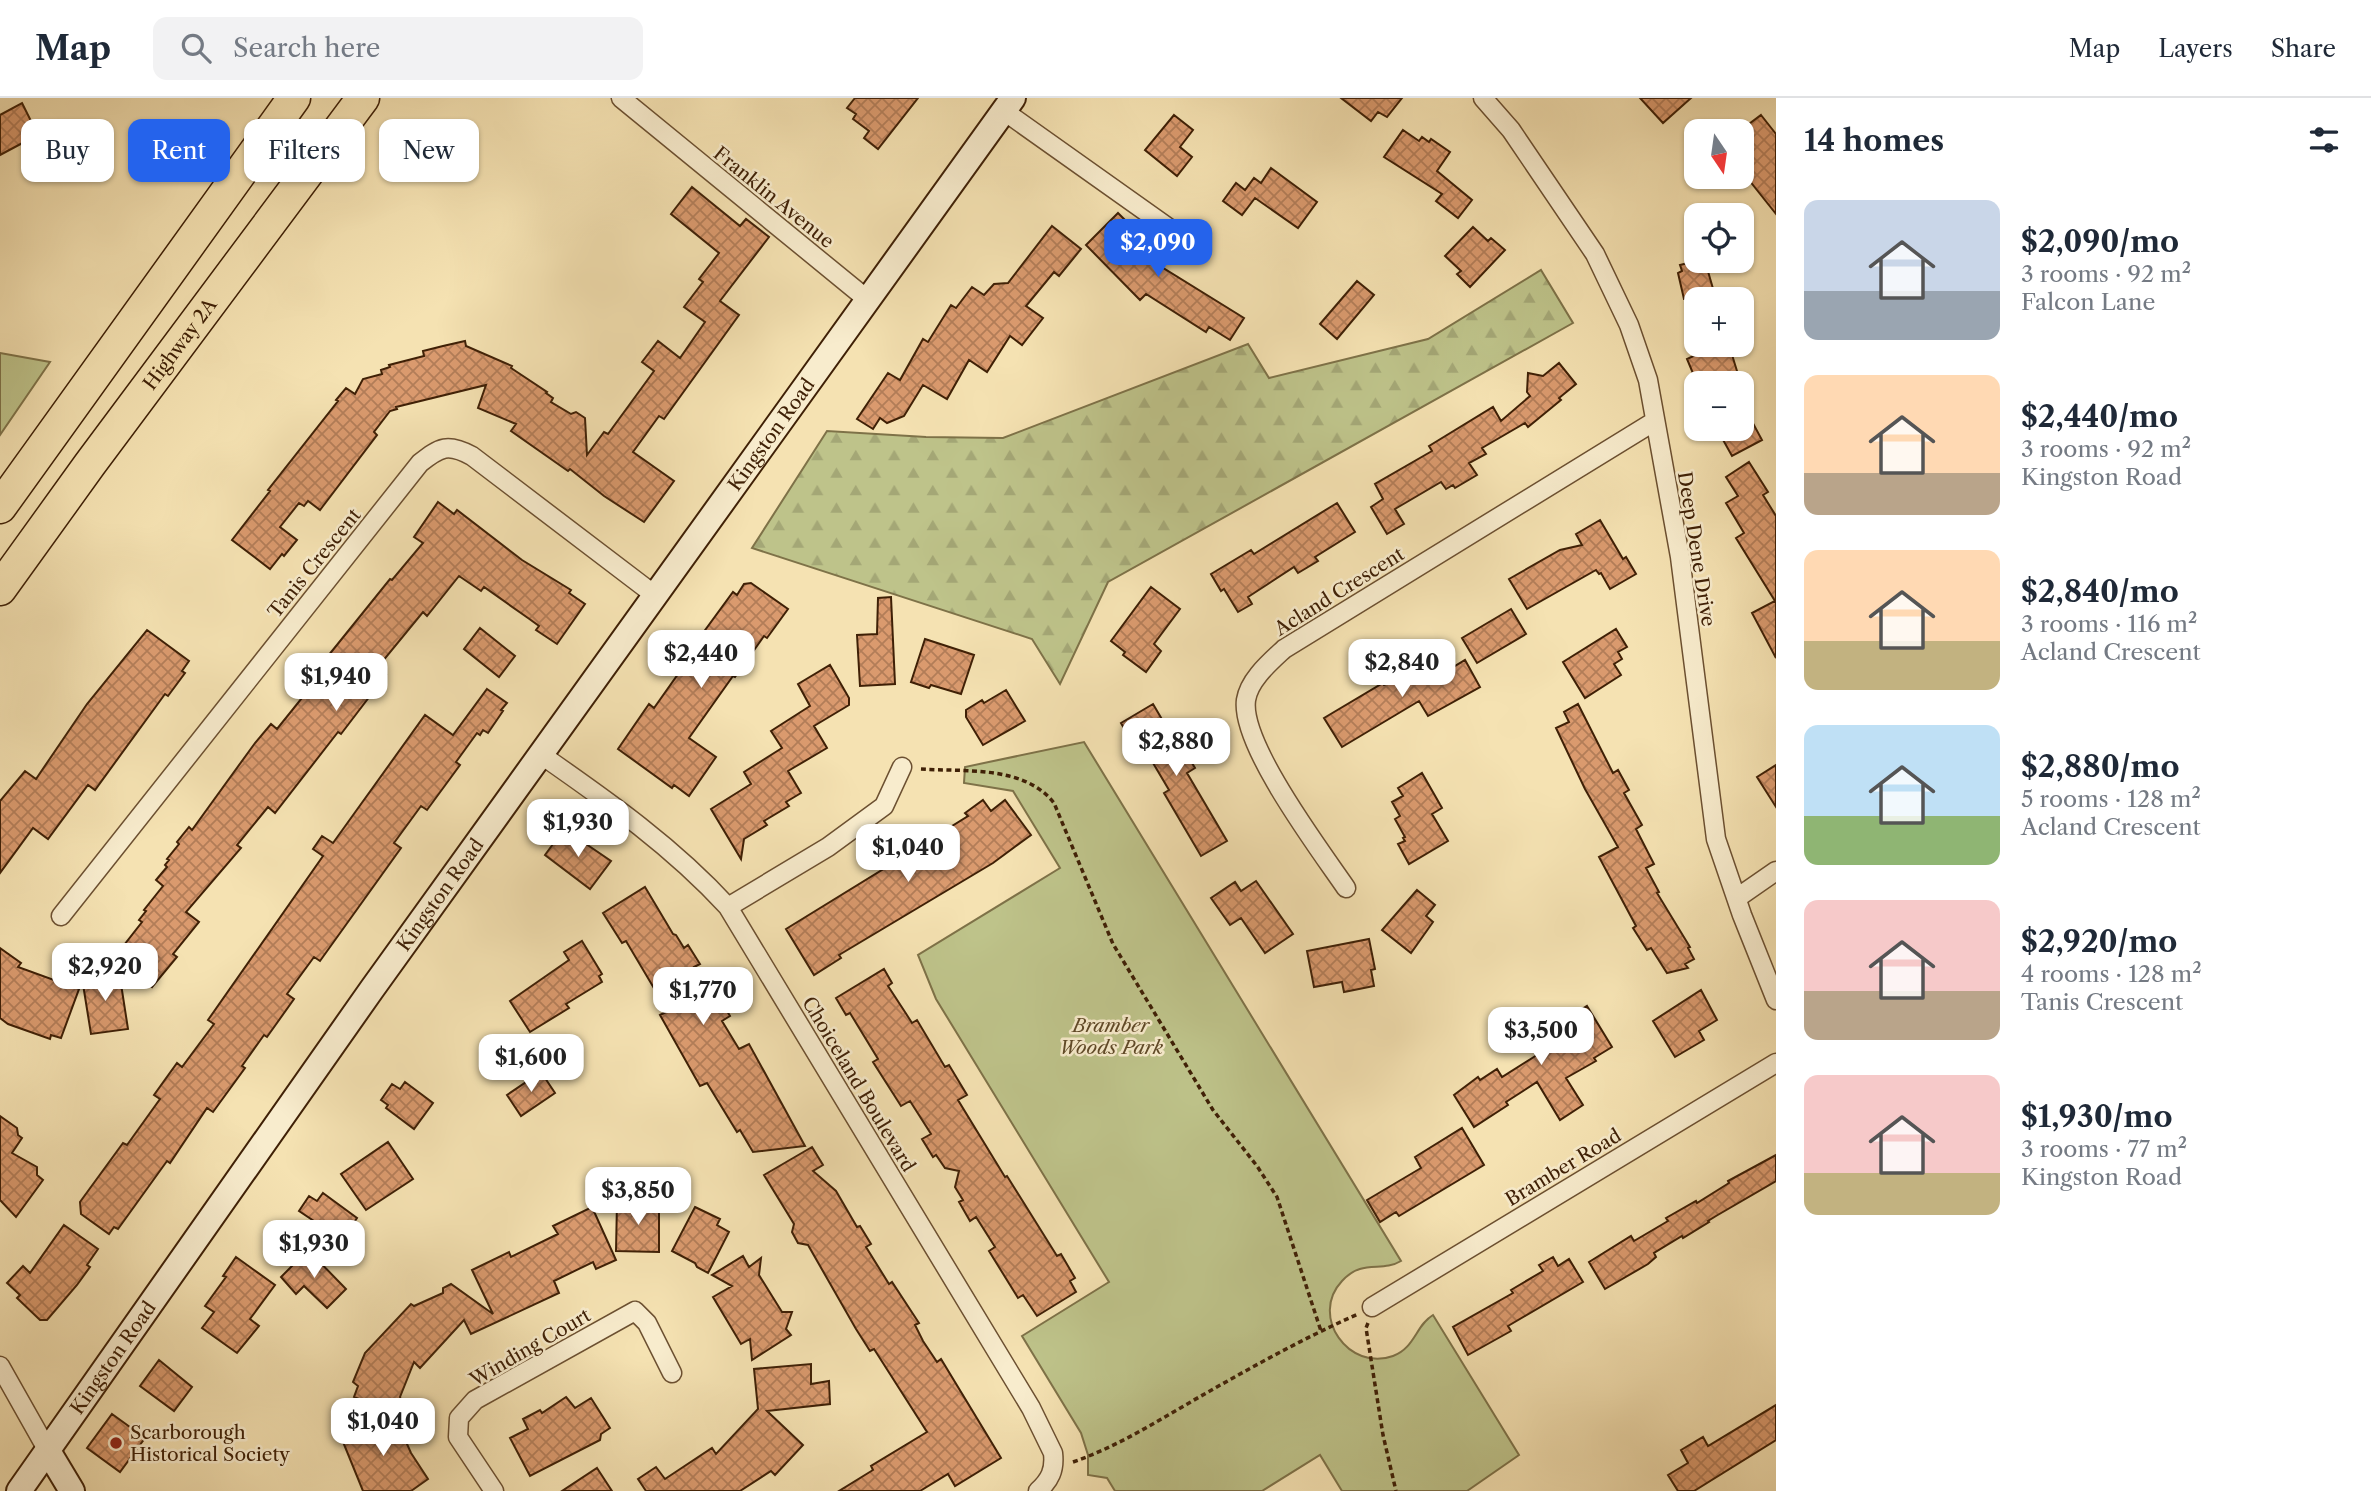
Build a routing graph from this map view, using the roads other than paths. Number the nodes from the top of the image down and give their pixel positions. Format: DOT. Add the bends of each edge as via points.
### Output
graph roads {
  1 [pos="294,98"];
  2 [pos="363,98"];
  3 [pos="621,98"];
  4 [pos="1483,98"];
  5 [pos="1009,104"];
  6 [pos="1190,243"];
  7 [pos="868,300"];
  8 [pos="1655,421"];
  9 [pos="0,507"];
  10 [pos="0,589"];
  11 [pos="656,596"];
  12 [pos="542,756"];
  13 [pos="902,767"];
  14 [pos="1776,872"];
  15 [pos="1346,888"];
  16 [pos="1737,898"];
  17 [pos="728,907"];
  18 [pos="61,916"];
  19 [pos="1776,1000"];
  20 [pos="1776,1063"];
  21 [pos="1372,1307"];
  22 [pos="0,1366"];
  23 [pos="672,1373"];
  24 [pos="48,1451"];
  25 [pos="19,1491"];
  26 [pos="72,1491"];
  27 [pos="494,1491"];
  28 [pos="1038,1491"];
  1 -- 9 [label="highway"];
  2 -- 10 [label="highway, Highway 2A"];
  3 -- 7 [label="street, Franklin Avenue"];
  4 -- 8 [label="street, Deep Dene Drive" via="1511,130 1595,254 1629,326 1648,380"];
  5 -- 6 [label="street"];
  5 -- 7 [label="street, Kingston Road"];
  7 -- 11 [label="street, Kingston Road"];
  8 -- 15 [label="street, Acland Crescent" via="1284,649 1260,673 1247,698 1249,726 1267,766"];
  8 -- 16 [label="street, Deep Dene Drive" via="1680,557 1716,839"];
  11 -- 12 [label="street, Kingston Road"];
  11 -- 18 [label="street, Tanis Crescent" via="472,456 454,447 436,450 420,463"];
  12 -- 17 [label="street, Choiceland Boulevard" via="668,848"];
  12 -- 24 [label="street, Kingston Road"];
  13 -- 17 [label="street" via="884,806 828,847"];
  14 -- 16 [label="street"];
  16 -- 19 [label="street, Deep Dene Drive"];
  17 -- 28 [label="street, Choiceland Boulevard" via="1031,1408 1053,1453 1054,1468"];
  20 -- 21 [label="street, Bramber Road"];
  22 -- 24 [label="street"];
  23 -- 27 [label="street, Winding Court" via="647,1323 635,1311 475,1400 459,1418 457,1437"];
  24 -- 25 [label="street, Kingston Road"];
  24 -- 26 [label="street"];
}
